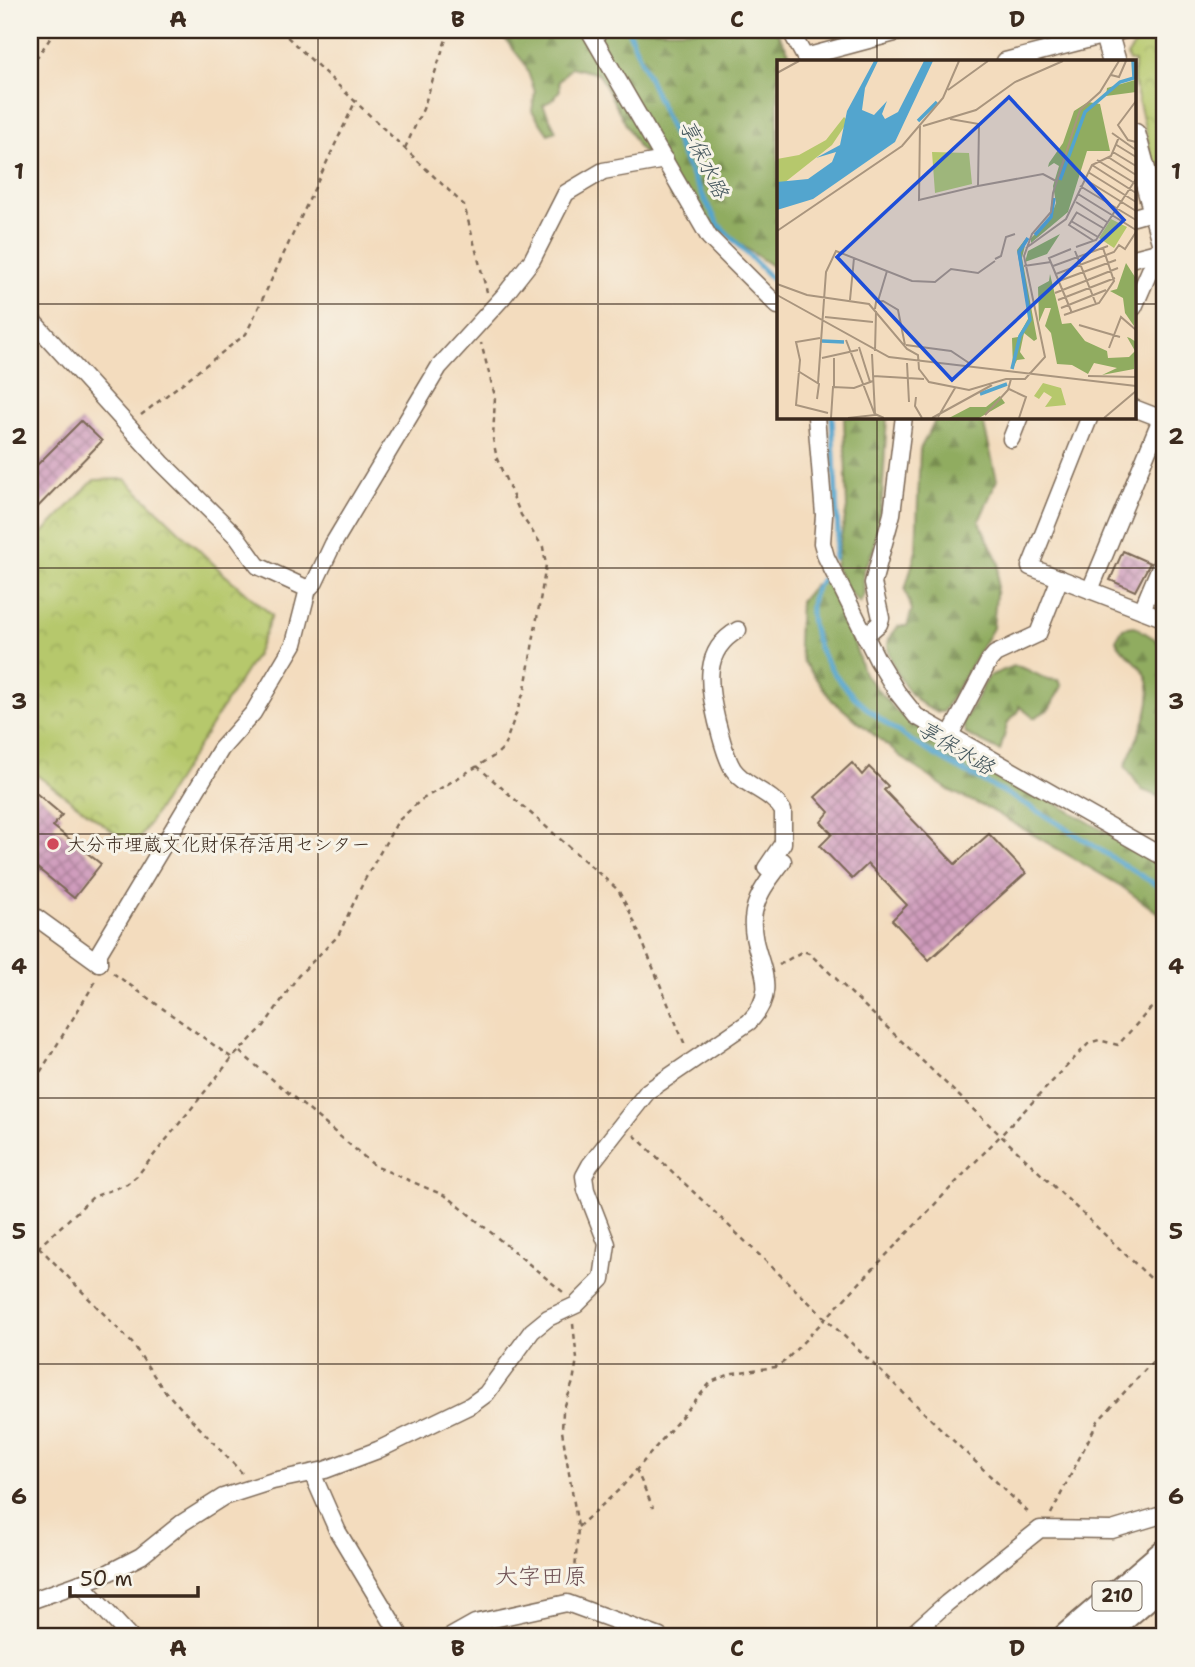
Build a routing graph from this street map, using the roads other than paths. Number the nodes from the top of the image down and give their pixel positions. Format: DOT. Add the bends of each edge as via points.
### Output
graph roads {
  1 [pos="589,30"];
  2 [pos="790,30"];
  3 [pos="906,30"];
  4 [pos="1112,31"];
  5 [pos="806,59"];
  6 [pos="1009,60"];
  7 [pos="1114,60"];
  8 [pos="1136,150"];
  9 [pos="665,160"];
  10 [pos="1144,214"];
  11 [pos="1160,246"];
  12 [pos="1136,257"];
  13 [pos="1136,302"];
  14 [pos="777,304"];
  15 [pos="30,318"];
  16 [pos="1136,409"];
  17 [pos="1164,416"];
  18 [pos="816,418"];
  19 [pos="904,418"];
  20 [pos="1019,418"];
  21 [pos="1089,418"];
  22 [pos="1011,439"];
  23 [pos="1165,555"];
  24 [pos="1060,578"];
  25 [pos="308,589"];
  26 [pos="1090,590"];
  27 [pos="1142,610"];
  28 [pos="1165,619"];
  29 [pos="738,630"];
  30 [pos="865,636"];
  31 [pos="950,735"];
  32 [pos="1165,858"];
  33 [pos="783,861"];
  34 [pos="30,914"];
  35 [pos="754,929"];
  36 [pos="313,1473"];
  37 [pos="1165,1514"];
  38 [pos="1165,1554"];
  39 [pos="1165,1580"];
  40 [pos="80,1583"];
  41 [pos="30,1601"];
  42 [pos="130,1637"];
  43 [pos="401,1637"];
  44 [pos="450,1637"];
  45 [pos="660,1637"];
  46 [pos="909,1637"];
  47 [pos="1068,1637"];
  48 [pos="1099,1637"];
  1 -- 9 [label="street"];
  2 -- 5 [label="street"];
  3 -- 5 [label="street"];
  4 -- 6 [label="street"];
  4 -- 7 [label="street"];
  8 -- 10 [label="street"];
  9 -- 14 [label="street" via="714,243"];
  9 -- 25 [label="street" via="603,171 574,186 555,209 531,260 439,367"];
  10 -- 11 [label="street"];
  11 -- 12 [label="street"];
  11 -- 13 [label="street"];
  15 -- 25 [label="street" via="230,530 258,566"];
  16 -- 17 [label="street"];
  17 -- 26 [label="street"];
  18 -- 30 [label="street" via="822,543"];
  19 -- 30 [label="street" via="892,514 873,583 881,618"];
  20 -- 22 [label="street"];
  21 -- 24 [label="street" via="1030,567"];
  23 -- 27 [label="street"];
  24 -- 26 [label="street"];
  24 -- 31 [label="street" via="1038,634 995,654"];
  25 -- 34 [label="street" via="294,644 253,713 209,768 99,953 99,963"];
  26 -- 27 [label="street"];
  27 -- 28 [label="street"];
  29 -- 35 [label="street" via="725,639 712,659 709,691 734,770 780,805 784,817 783,843 747,896"];
  30 -- 31 [label="street" via="910,710"];
  31 -- 32 [label="street"];
  33 -- 35 [label="street" via="759,895"];
  35 -- 36 [label="street" via="765,973 766,992 760,1010 649,1091 621,1122 584,1177 607,1244 604,1274 592,1290 570,1309 537,1326 497,1382 471,1405 378,1450"];
  36 -- 40 [label="street" via="212,1503 141,1556"];
  36 -- 43 [label="street" via="338,1532"];
  37 -- 46 [label="street" via="1112,1530 1044,1528"];
  38 -- 47 [label="highway, 210"];
  39 -- 48 [label="highway, 210"];
  40 -- 41 [label="street"];
  40 -- 42 [label="street"];
  44 -- 45 [label="street" via="475,1623 571,1604"];
}
